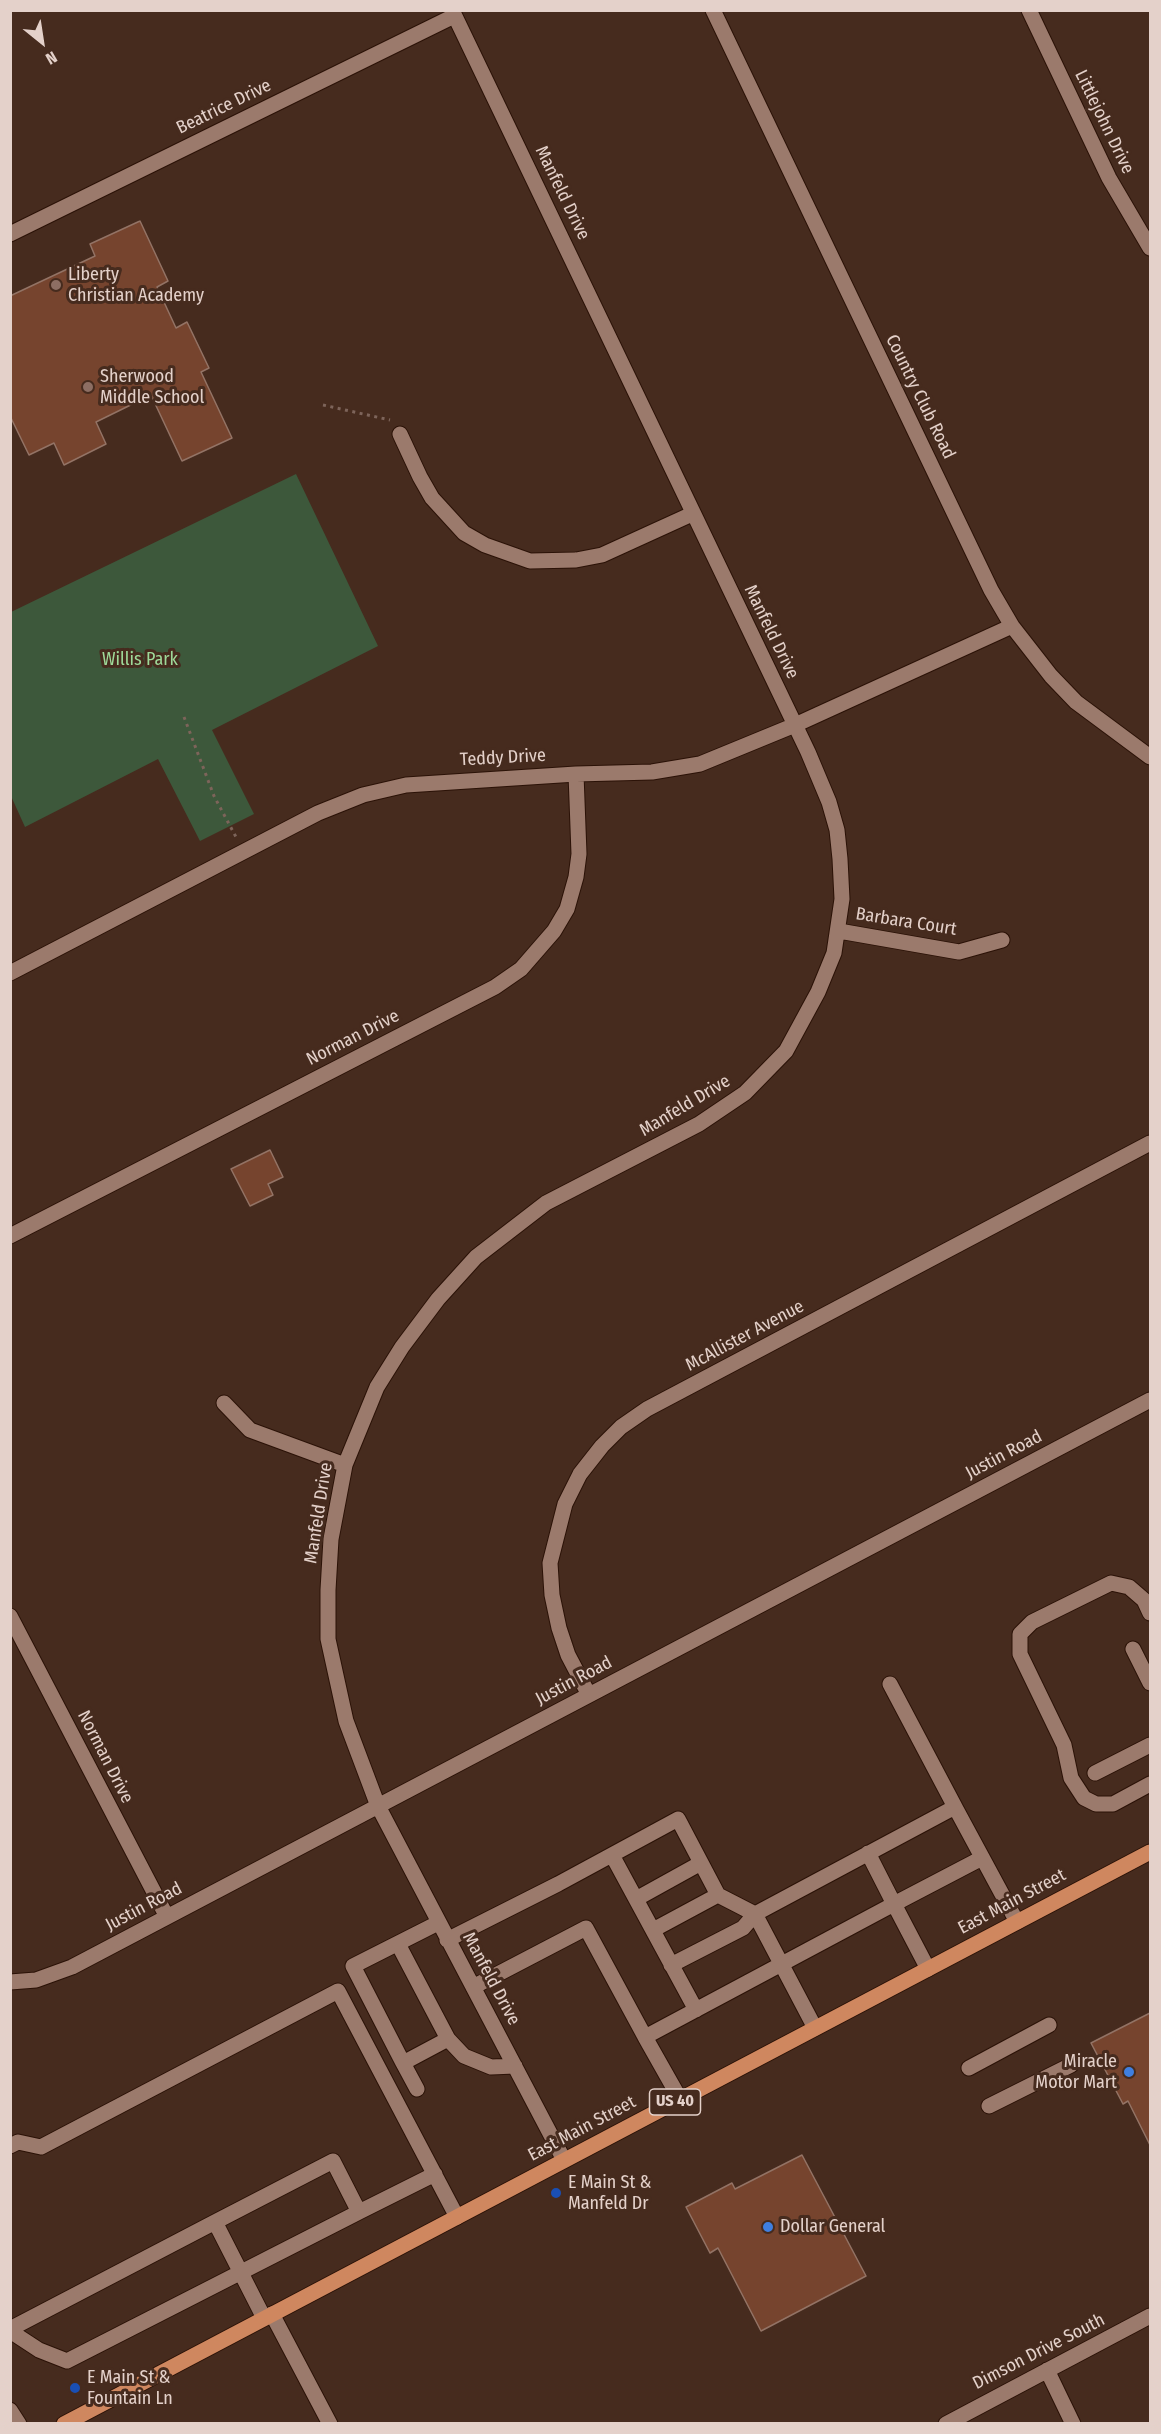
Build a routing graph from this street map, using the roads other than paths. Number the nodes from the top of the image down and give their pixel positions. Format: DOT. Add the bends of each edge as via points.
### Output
graph roads {
  1 [pos="713,10"];
  2 [pos="1029,10"];
  3 [pos="453,13"];
  4 [pos="10,234"];
  5 [pos="1150,248"];
  6 [pos="400,434"];
  7 [pos="692,514"];
  8 [pos="1012,626"];
  9 [pos="795,725"];
  10 [pos="1150,757"];
  11 [pos="576,774"];
  12 [pos="839,931"];
  13 [pos="1002,940"];
  14 [pos="10,973"];
  15 [pos="1150,1143"];
  16 [pos="10,1236"];
  17 [pos="1150,1400"];
  18 [pos="224,1403"];
  19 [pos="345,1464"];
  20 [pos="1150,1613"];
  21 [pos="10,1616"];
  22 [pos="1133,1649"];
  23 [pos="1150,1683"];
  24 [pos="890,1684"];
  25 [pos="589,1695"];
  26 [pos="1150,1744"];
  27 [pos="1095,1773"];
  28 [pos="1150,1784"];
  29 [pos="378,1806"];
  30 [pos="955,1807"];
  31 [pos="1150,1852"];
  32 [pos="868,1853"];
  33 [pos="612,1855"];
  34 [pos="982,1858"];
  35 [pos="701,1863"];
  36 [pos="718,1895"];
  37 [pos="636,1899"];
  38 [pos="894,1904"];
  39 [pos="755,1914"];
  40 [pos="166,1917"];
  41 [pos="1017,1922"];
  42 [pos="438,1923"];
  43 [pos="653,1930"];
  44 [pos="447,1940"];
  45 [pos="398,1944"];
  46 [pos="671,1965"];
  47 [pos="782,1965"];
  48 [pos="928,1969"];
  49 [pos="10,1982"];
  50 [pos="474,1987"];
  51 [pos="696,2010"];
  52 [pos="1049,2025"];
  53 [pos="815,2028"];
  54 [pos="645,2037"];
  55 [pos="448,2039"];
  56 [pos="404,2063"];
  57 [pos="1071,2065"];
  58 [pos="515,2066"];
  59 [pos="969,2068"];
  60 [pos="417,2089"];
  61 [pos="680,2099"];
  62 [pos="988,2106"];
  63 [pos="10,2146"];
  64 [pos="564,2160"];
  65 [pos="435,2174"];
  66 [pos="359,2212"];
  67 [pos="457,2217"];
  68 [pos="215,2222"];
  69 [pos="241,2271"];
  70 [pos="268,2316"];
  71 [pos="1150,2316"];
  72 [pos="10,2330"];
  73 [pos="1047,2370"];
  74 [pos="10,2410"];
  75 [pos="19,2424"];
  76 [pos="64,2424"];
  77 [pos="330,2424"];
  78 [pos="946,2424"];
  79 [pos="1073,2424"];
  1 -- 8 [label="street, Country Club Road" via="991,590"];
  2 -- 5 [label="street, Littlejohn Drive" via="1109,178"];
  3 -- 4 [label="street, Beatrice Drive"];
  3 -- 7 [label="street, Manfeld Drive"];
  6 -- 7 [label="street" via="432,498 464,533 530,561 602,555"];
  7 -- 9 [label="street, Manfeld Drive"];
  8 -- 9 [label="street, Teddy Drive"];
  8 -- 10 [label="street, Country Club Road" via="1076,702"];
  9 -- 11 [label="street, Teddy Drive" via="700,764 651,771"];
  9 -- 12 [label="street, Manfeld Drive" via="837,830 842,898"];
  11 -- 14 [label="street, Teddy Drive" via="406,785 363,795 318,813"];
  11 -- 16 [label="street, Norman Drive" via="576,878 567,909 555,931 521,969 495,987"];
  12 -- 13 [label="street, Barbara Court" via="959,951"];
  12 -- 19 [label="street, Manfeld Drive" via="818,992 786,1051 745,1093 699,1124 546,1203 476,1257 402,1347 377,1387"];
  15 -- 25 [label="street, McAllister Avenue" via="647,1409 621,1427 580,1474 564,1504 550,1563 559,1628"];
  17 -- 25 [label="street, Justin Road"];
  18 -- 19 [label="street" via="250,1430"];
  19 -- 29 [label="street, Manfeld Drive" via="331,1539 328,1639 346,1720"];
  20 -- 28 [label="street" via="1144,1600 1129,1587 1111,1583 1055,1608 1020,1634 1020,1654 1064,1745 1071,1778 1084,1798 1096,1804 1113,1804"];
  21 -- 40 [label="street, Norman Drive"];
  22 -- 23 [label="street"];
  24 -- 30 [label="street"];
  25 -- 29 [label="street, Justin Road"];
  26 -- 27 [label="street"];
  29 -- 40 [label="street, Justin Road"];
  29 -- 42 [label="street, Manfeld Drive"];
  30 -- 32 [label="street"];
  30 -- 34 [label="street"];
  31 -- 41 [label="main road, East Main Street / US 40"];
  32 -- 38 [label="street"];
  32 -- 39 [label="street"];
  33 -- 35 [label="street" via="678,1819"];
  33 -- 37 [label="street"];
  33 -- 44 [label="street"];
  34 -- 38 [label="street"];
  34 -- 41 [label="street"];
  35 -- 36 [label="street"];
  35 -- 37 [label="street"];
  36 -- 39 [label="street"];
  36 -- 43 [label="street"];
  37 -- 43 [label="street"];
  38 -- 47 [label="street"];
  38 -- 48 [label="street"];
  39 -- 46 [label="street" via="742,1928"];
  39 -- 47 [label="street"];
  40 -- 49 [label="street, Justin Road" via="72,1967 36,1980"];
  41 -- 48 [label="main road, East Main Street / US 40"];
  42 -- 44 [label="street, Manfeld Drive"];
  42 -- 45 [label="street"];
  43 -- 46 [label="street"];
  44 -- 50 [label="street, Manfeld Drive"];
  45 -- 55 [label="street"];
  45 -- 56 [label="street" via="353,1966"];
  46 -- 51 [label="street"];
  47 -- 51 [label="street"];
  47 -- 53 [label="street"];
  48 -- 53 [label="main road, East Main Street / US 40"];
  50 -- 54 [label="street" via="586,1928"];
  50 -- 58 [label="street, Manfeld Drive"];
  51 -- 54 [label="street"];
  52 -- 59 [label="street"];
  53 -- 61 [label="main road, East Main Street / US 40"];
  54 -- 61 [label="street"];
  55 -- 56 [label="street"];
  55 -- 58 [label="street" via="464,2056 491,2067"];
  56 -- 60 [label="street"];
  57 -- 62 [label="street"];
  58 -- 64 [label="street, Manfeld Drive"];
  61 -- 64 [label="main road, East Main Street / US 40"];
  63 -- 65 [label="street" via="18,2142 41,2147 338,1991"];
  64 -- 67 [label="main road, East Main Street / US 40"];
  65 -- 66 [label="street"];
  65 -- 67 [label="street"];
  66 -- 68 [label="street" via="333,2161"];
  66 -- 69 [label="street"];
  67 -- 70 [label="main road, East Main Street / US 40"];
  68 -- 69 [label="street"];
  68 -- 72 [label="street"];
  69 -- 70 [label="street"];
  69 -- 72 [label="street" via="67,2361 39,2350"];
  70 -- 76 [label="main road, East Main Street / US 40"];
  70 -- 77 [label="street"];
  71 -- 73 [label="street, Dimson Drive South"];
  73 -- 78 [label="street, Dimson Drive South"];
  73 -- 79 [label="street"];
  74 -- 75 [label="street"];
}
